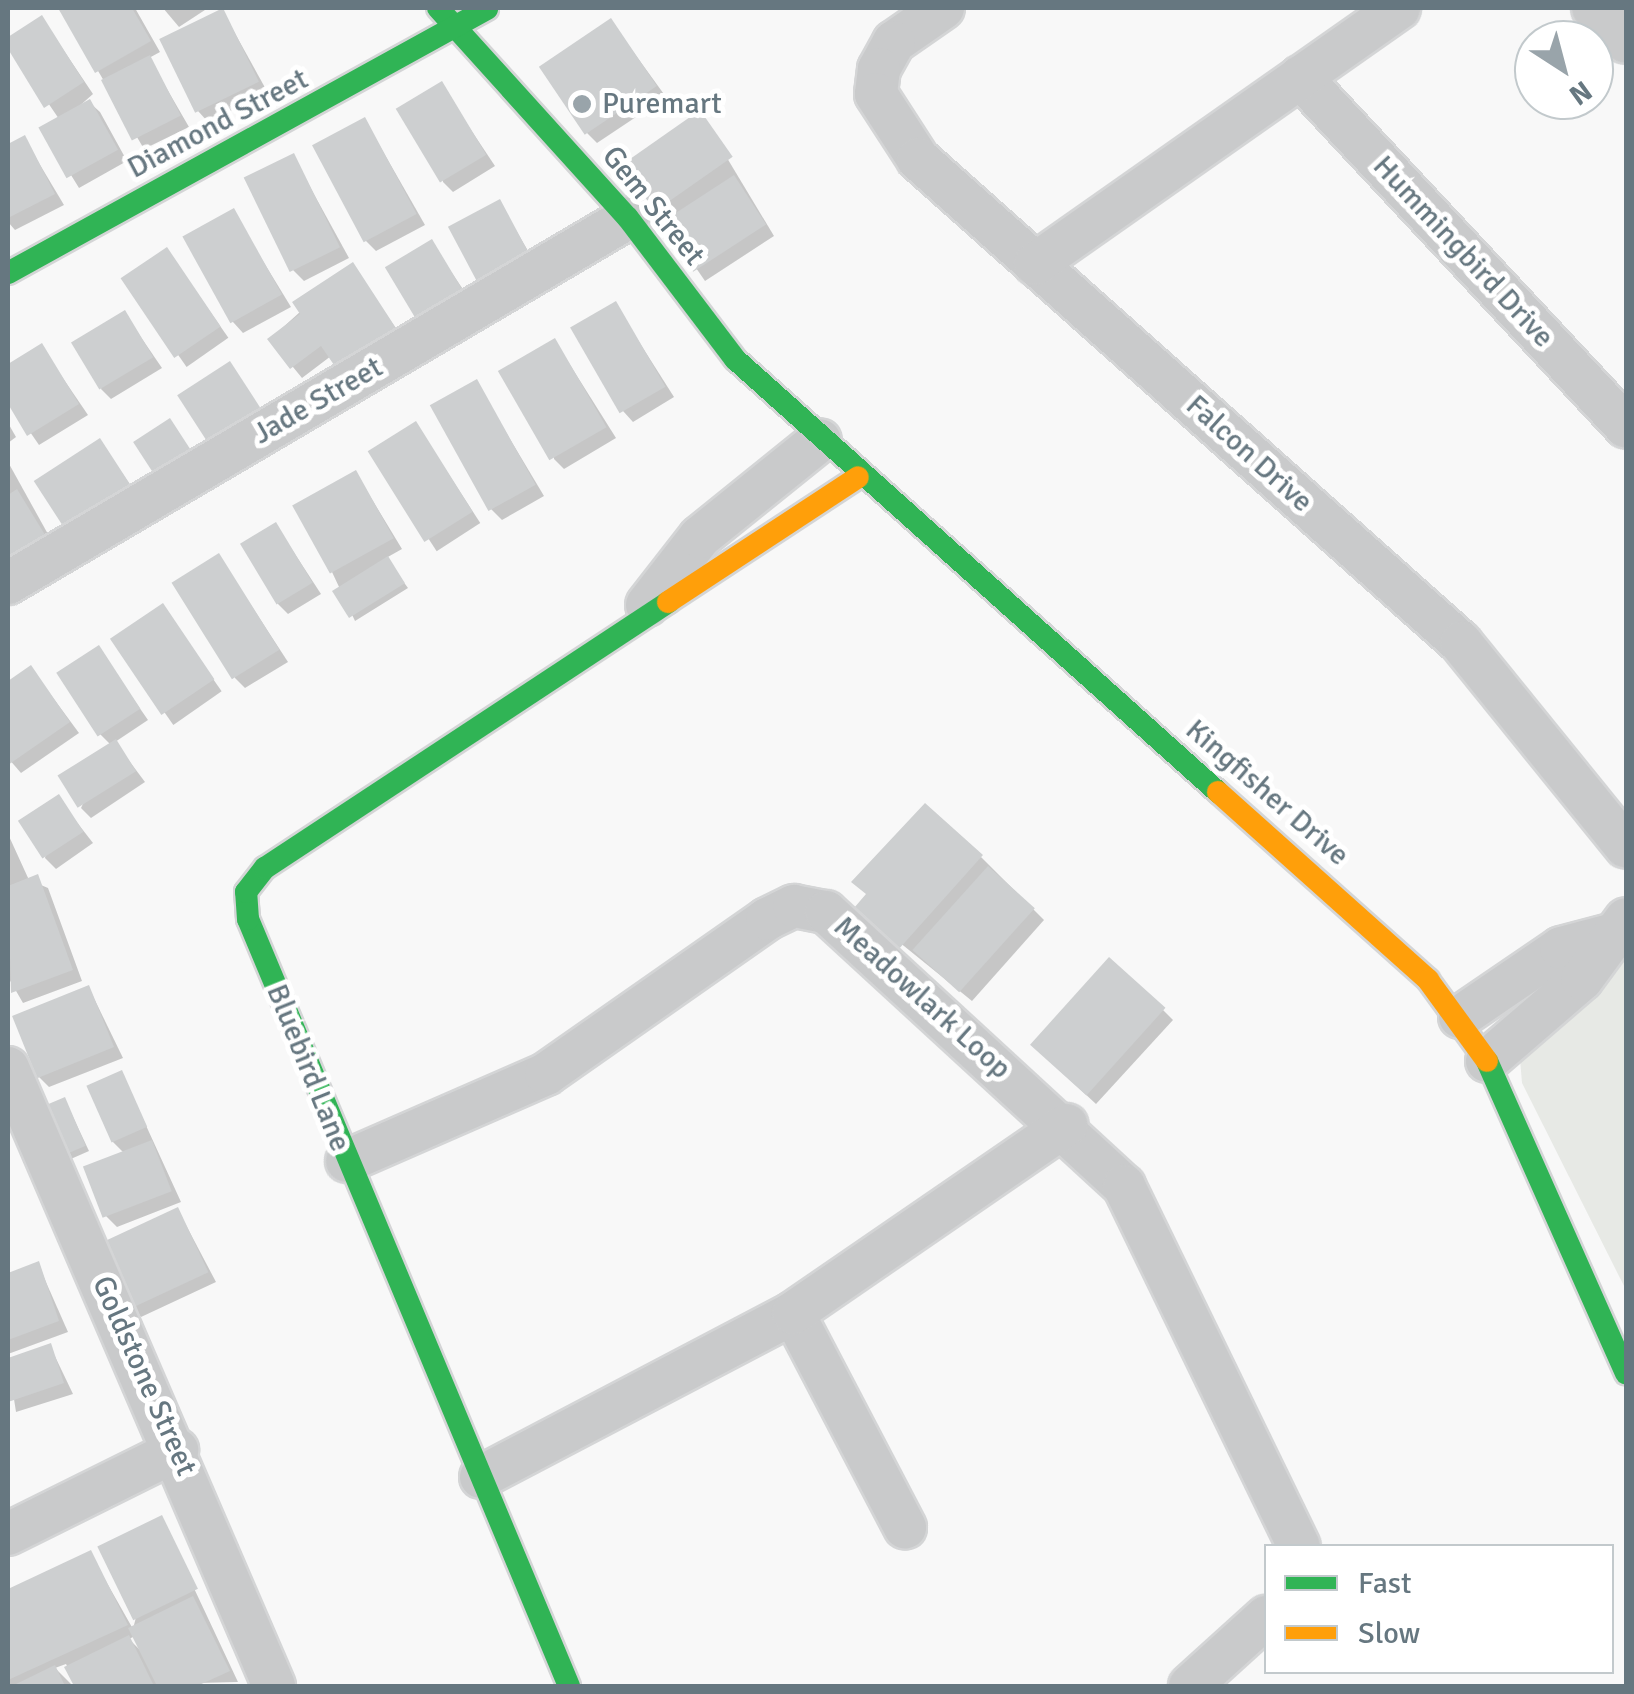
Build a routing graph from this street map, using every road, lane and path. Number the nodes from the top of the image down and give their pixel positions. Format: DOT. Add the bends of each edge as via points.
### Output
graph roads {
  1 [pos="438,8"];
  2 [pos="490,8"];
  3 [pos="943,8"];
  4 [pos="1400,8"];
  5 [pos="1594,8"];
  6 [pos="458,28"];
  7 [pos="1626,42"];
  8 [pos="1300,77"];
  9 [pos="628,218"];
  10 [pos="1036,264"];
  11 [pos="8,273"];
  12 [pos="736,359"];
  13 [pos="1626,426"];
  14 [pos="820,440"];
  15 [pos="858,477"];
  16 [pos="8,582"];
  17 [pos="640,614"];
  18 [pos="1626,847"];
  19 [pos="1617,928"];
  20 [pos="1460,1017"];
  21 [pos="1488,1061"];
  22 [pos="8,1068"];
  23 [pos="1067,1124"];
  24 [pos="346,1161"];
  25 [pos="794,1313"];
  26 [pos="1626,1373"];
  27 [pos="177,1450"];
  28 [pos="481,1478"];
  29 [pos="906,1527"];
  30 [pos="8,1534"];
  31 [pos="1298,1544"];
  32 [pos="1264,1619"];
  33 [pos="274,1686"];
  34 [pos="570,1686"];
  35 [pos="1190,1686"];
  1 -- 6 [label="street, Gem Street"];
  2 -- 6 [label="street, Diamond Street"];
  3 -- 10 [label="street, Falcon Drive" via="894,42 876,94 918,159"];
  4 -- 8 [label="street"];
  5 -- 7 [label="street"];
  6 -- 9 [label="street, Gem Street"];
  6 -- 11 [label="street, Diamond Street"];
  8 -- 10 [label="street"];
  8 -- 13 [label="street, Hummingbird Drive"];
  9 -- 12 [label="street, Gem Street"];
  9 -- 16 [label="street, Jade Street"];
  10 -- 18 [label="street, Falcon Drive" via="1461,643"];
  12 -- 14 [label="street, Kingfisher Drive"];
  14 -- 15 [label="street, Kingfisher Drive"];
  14 -- 17 [label="street, Bluebird Lane" via="700,537"];
  15 -- 17 [label="street, Bluebird Lane"];
  15 -- 20 [label="street, Kingfisher Drive" via="1382,932"];
  17 -- 24 [label="street, Bluebird Lane" via="265,868 246,892 248,920"];
  19 -- 20 [label="street" via="1561,948"];
  19 -- 21 [label="street" via="1582,979"];
  20 -- 21 [label="street, Kingfisher Drive"];
  21 -- 26 [label="street, Kingfisher Drive"];
  22 -- 27 [label="street, Goldstone Street"];
  23 -- 24 [label="street, Meadowlark Loop" via="826,912 794,906 546,1074"];
  23 -- 25 [label="street"];
  23 -- 31 [label="street, Meadowlark Loop" via="1124,1186"];
  24 -- 28 [label="street, Bluebird Lane"];
  25 -- 28 [label="street"];
  25 -- 29 [label="street"];
  27 -- 30 [label="street"];
  27 -- 33 [label="street, Goldstone Street"];
  28 -- 34 [label="street, Bluebird Lane"];
  32 -- 35 [label="street"];
}
